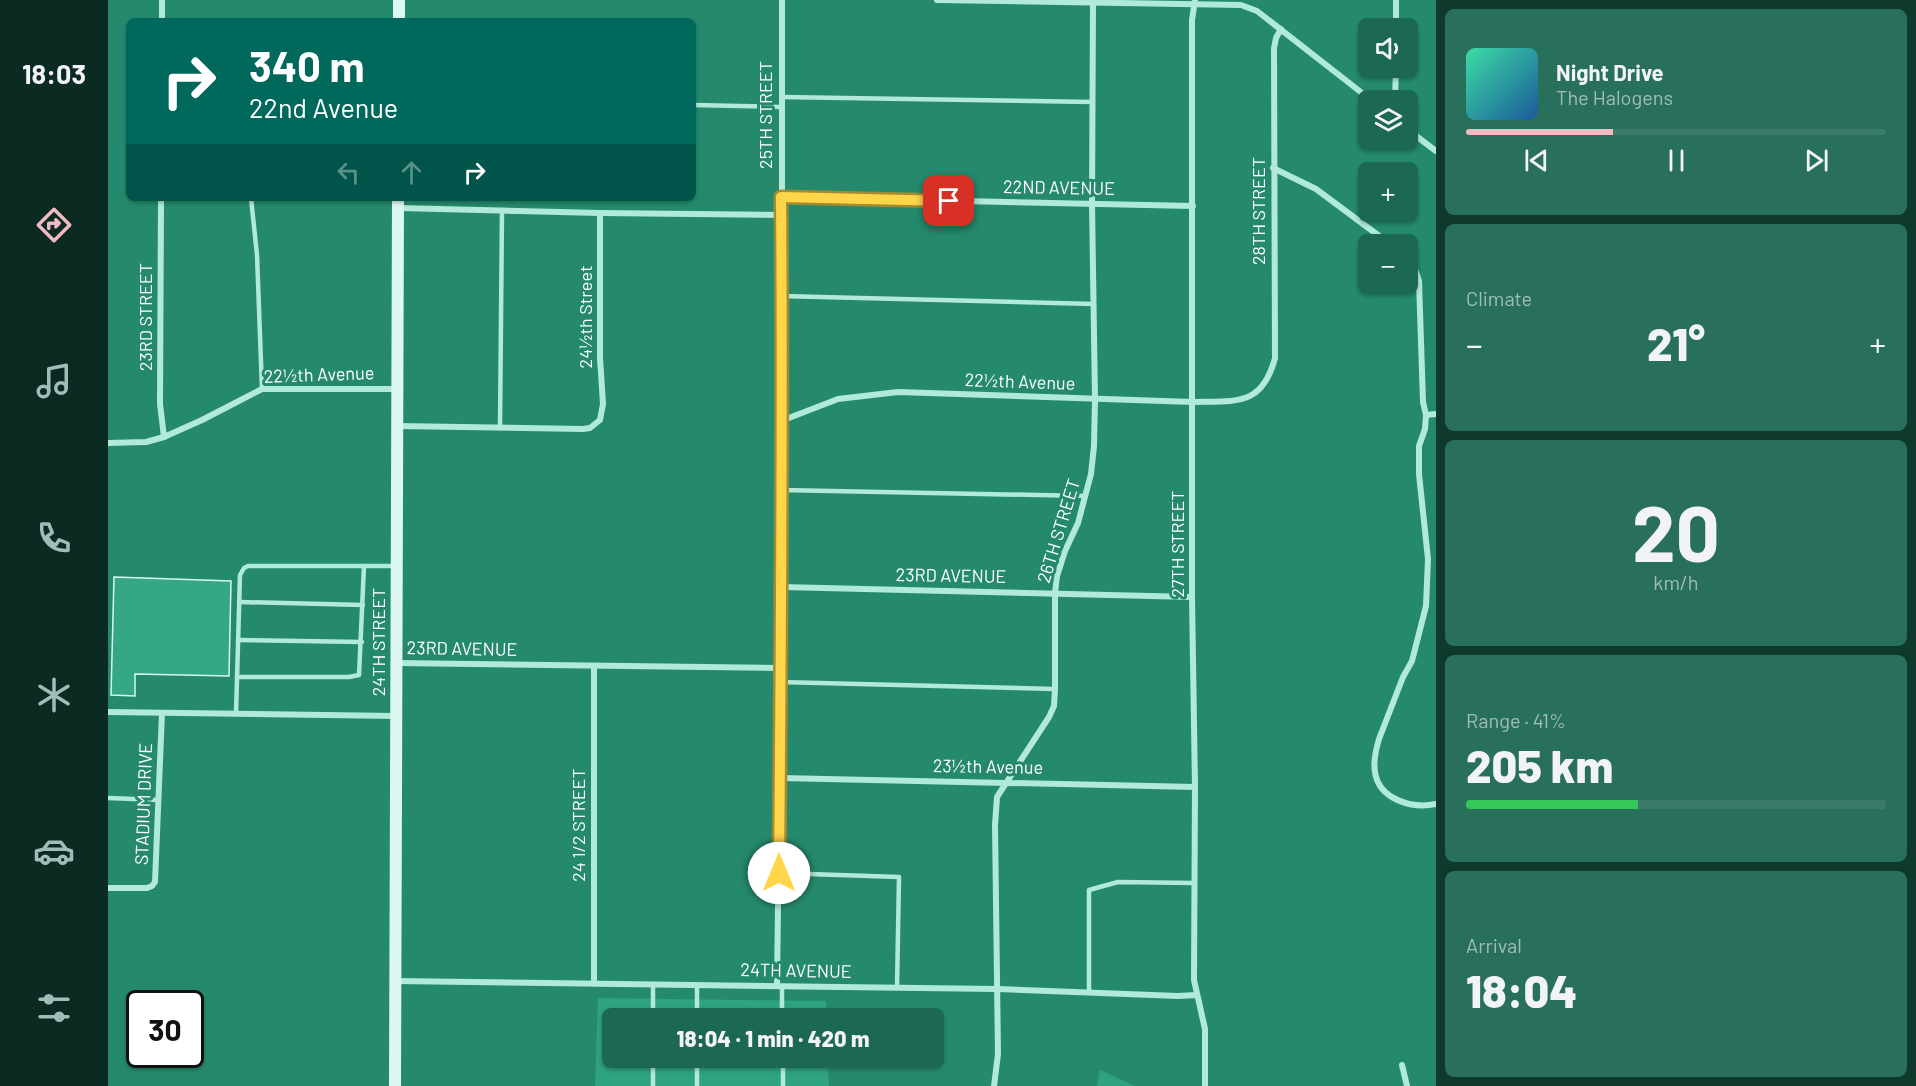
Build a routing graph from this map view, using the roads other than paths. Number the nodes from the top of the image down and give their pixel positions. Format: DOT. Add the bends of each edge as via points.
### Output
graph roads {
  1 [pos="162,0"];
  2 [pos="399,0"];
  3 [pos="782,0"];
  4 [pos="937,0"];
  5 [pos="1396,0"];
  6 [pos="1195,2"];
  7 [pos="1093,3"];
  8 [pos="162,18"];
  9 [pos="399,18"];
  10 [pos="1396,18"];
  11 [pos="1281,29"];
  12 [pos="1358,90"];
  13 [pos="781,97"];
  14 [pos="1094,102"];
  15 [pos="696,105"];
  16 [pos="781,106"];
  17 [pos="1418,137"];
  18 [pos="1436,151"];
  19 [pos="1273,168"];
  20 [pos="781,197"];
  21 [pos="161,201"];
  22 [pos="251,201"];
  23 [pos="398,203"];
  24 [pos="1092,204"];
  25 [pos="1193,206"];
  26 [pos="502,210"];
  27 [pos="600,213"];
  28 [pos="781,215"];
  29 [pos="1377,234"];
  30 [pos="1418,278"];
  31 [pos="781,296"];
  32 [pos="1094,304"];
  33 [pos="262,389"];
  34 [pos="398,389"];
  35 [pos="1259,390"];
  36 [pos="1095,399"];
  37 [pos="1193,402"];
  38 [pos="1436,414"];
  39 [pos="1426,415"];
  40 [pos="781,421"];
  41 [pos="397,426"];
  42 [pos="500,428"];
  43 [pos="164,437"];
  44 [pos="108,443"];
  45 [pos="781,490"];
  46 [pos="1086,496"];
  47 [pos="364,566"];
  48 [pos="397,566"];
  49 [pos="782,587"];
  50 [pos="1055,593"];
  51 [pos="1192,597"];
  52 [pos="239,602"];
  53 [pos="363,605"];
  54 [pos="238,640"];
  55 [pos="362,642"];
  56 [pos="397,663"];
  57 [pos="594,666"];
  58 [pos="780,668"];
  59 [pos="237,677"];
  60 [pos="779,682"];
  61 [pos="1055,689"];
  62 [pos="108,712"];
  63 [pos="162,713"];
  64 [pos="236,714"];
  65 [pos="396,716"];
  66 [pos="780,778"];
  67 [pos="1005,783"];
  68 [pos="1195,787"];
  69 [pos="108,798"];
  70 [pos="159,800"];
  71 [pos="1436,804"];
  72 [pos="779,873"];
  73 [pos="1195,884"];
  74 [pos="108,888"];
  75 [pos="395,981"];
  76 [pos="594,983"];
  77 [pos="653,984"];
  78 [pos="697,985"];
  79 [pos="780,986"];
  80 [pos="897,988"];
  81 [pos="997,989"];
  82 [pos="1089,992"];
  83 [pos="1197,995"];
  84 [pos="653,1008"];
  85 [pos="697,1008"];
  86 [pos="782,1008"];
  87 [pos="1402,1065"];
  88 [pos="653,1068"];
  89 [pos="697,1068"];
  90 [pos="783,1068"];
  91 [pos="395,1086"];
  92 [pos="653,1086"];
  93 [pos="697,1086"];
  94 [pos="783,1086"];
  95 [pos="994,1086"];
  96 [pos="1205,1086"];
  97 [pos="1407,1086"];
  1 -- 8 [label="street"];
  2 -- 9 [label="street"];
  3 -- 13 [label="street, 25TH STREET"];
  4 -- 7 [label="street"];
  5 -- 10 [label="street"];
  6 -- 7 [label="street"];
  6 -- 11 [label="street" via="1250,7"];
  6 -- 25 [label="street, 27TH STREET"];
  7 -- 14 [label="street, 26TH STREET"];
  11 -- 12 [label="street"];
  11 -- 19 [label="street, 28TH STREET" via="1274,48"];
  13 -- 14 [label="lane"];
  13 -- 16 [label="street, 25TH STREET"];
  14 -- 24 [label="street, 26TH STREET"];
  15 -- 16 [label="lane"];
  16 -- 20 [label="street, 25TH STREET"];
  17 -- 18 [label="street"];
  19 -- 29 [label="street" via="1316,189"];
  19 -- 35 [label="street, 28TH STREET" via="1275,358 1267,382"];
  20 -- 24 [label="street, 22ND AVENUE"];
  20 -- 28 [label="street, 25TH STREET"];
  21 -- 43 [label="street, 23RD STREET" via="160,404"];
  22 -- 33 [label="lane"];
  23 -- 26 [label="street"];
  23 -- 34 [label="street, 24TH STREET"];
  24 -- 25 [label="street, 22ND AVENUE"];
  24 -- 32 [label="street, 26TH STREET"];
  25 -- 37 [label="street, 27TH STREET"];
  26 -- 27 [label="street"];
  26 -- 42 [label="lane"];
  27 -- 28 [label="street"];
  27 -- 42 [label="street, 24½th Street" via="600,420 583,429"];
  28 -- 31 [label="street, 25TH STREET"];
  30 -- 39 [label="street"];
  31 -- 32 [label="lane"];
  31 -- 40 [label="street, 25TH STREET"];
  32 -- 36 [label="street, 26TH STREET"];
  33 -- 34 [label="street, 22½th Avenue"];
  33 -- 43 [label="street, 22½th Avenue"];
  34 -- 41 [label="street, 24TH STREET"];
  35 -- 37 [label="street, 22½th Avenue" via="1230,401"];
  36 -- 37 [label="street, 22½th Avenue"];
  36 -- 40 [label="street, 22½th Avenue" via="898,392 838,399"];
  36 -- 46 [label="street, 26TH STREET"];
  37 -- 51 [label="street, 27TH STREET"];
  38 -- 39 [label="street"];
  39 -- 71 [label="street" via="1419,446 1428,559 1426,606 1412,662 1375,751 1375,773 1394,799 1416,806"];
  40 -- 45 [label="street, 25TH STREET"];
  41 -- 42 [label="street"];
  41 -- 48 [label="street, 24TH STREET"];
  43 -- 44 [label="street, 22½th Avenue"];
  45 -- 46 [label="lane"];
  45 -- 49 [label="street, 25TH STREET"];
  46 -- 50 [label="street, 26TH STREET" via="1060,565"];
  47 -- 48 [label="lane"];
  47 -- 52 [label="lane" via="248,566 240,575"];
  47 -- 53 [label="lane"];
  48 -- 56 [label="street, 24TH STREET"];
  49 -- 50 [label="street, 23RD AVENUE"];
  49 -- 58 [label="street, 25TH STREET"];
  50 -- 51 [label="street, 23RD AVENUE"];
  50 -- 61 [label="street, 26TH STREET"];
  51 -- 68 [label="street, 27TH STREET"];
  52 -- 53 [label="lane"];
  52 -- 54 [label="lane"];
  53 -- 55 [label="lane"];
  54 -- 55 [label="lane"];
  54 -- 59 [label="lane"];
  55 -- 59 [label="lane" via="361,671 355,677"];
  56 -- 57 [label="street, 23RD AVENUE"];
  56 -- 65 [label="street, 24TH STREET"];
  57 -- 58 [label="street, 23RD AVENUE"];
  57 -- 76 [label="street, 24 1/2 STREET"];
  58 -- 60 [label="street, 25TH STREET"];
  59 -- 64 [label="lane"];
  60 -- 61 [label="lane"];
  60 -- 66 [label="street, 25TH STREET"];
  61 -- 67 [label="street, 26TH STREET" via="1049,717"];
  62 -- 63 [label="street"];
  63 -- 64 [label="street"];
  63 -- 70 [label="street, STADIUM DRIVE"];
  64 -- 65 [label="street"];
  65 -- 75 [label="street, 24TH STREET"];
  66 -- 67 [label="street, 23½th Avenue"];
  66 -- 72 [label="street, 25TH STREET"];
  67 -- 68 [label="street, 23½th Avenue"];
  67 -- 81 [label="street, 26TH STREET" via="996,807"];
  68 -- 73 [label="street, 27TH STREET"];
  69 -- 70 [label="lane"];
  70 -- 74 [label="street, STADIUM DRIVE" via="155,882 147,888"];
  72 -- 79 [label="street, 25TH STREET"];
  72 -- 80 [label="lane" via="899,877"];
  73 -- 82 [label="lane" via="1118,882 1089,890"];
  73 -- 83 [label="street, 27TH STREET"];
  75 -- 76 [label="street, 24TH AVENUE"];
  75 -- 91 [label="street, 24TH STREET"];
  76 -- 77 [label="street, 24TH AVENUE"];
  77 -- 78 [label="street, 24TH AVENUE"];
  77 -- 84 [label="lane"];
  78 -- 79 [label="street, 24TH AVENUE"];
  78 -- 85 [label="lane"];
  79 -- 80 [label="street, 24TH AVENUE"];
  79 -- 86 [label="lane"];
  80 -- 81 [label="street, 24TH AVENUE"];
  81 -- 82 [label="street, 24TH AVENUE"];
  81 -- 95 [label="street, 26TH STREET" via="998,1054"];
  82 -- 83 [label="street, 24TH AVENUE"];
  83 -- 96 [label="street, 27TH STREET" via="1205,1029"];
  87 -- 97 [label="street"];
  88 -- 92 [label="lane"];
  89 -- 93 [label="lane"];
  90 -- 94 [label="lane"];
}
